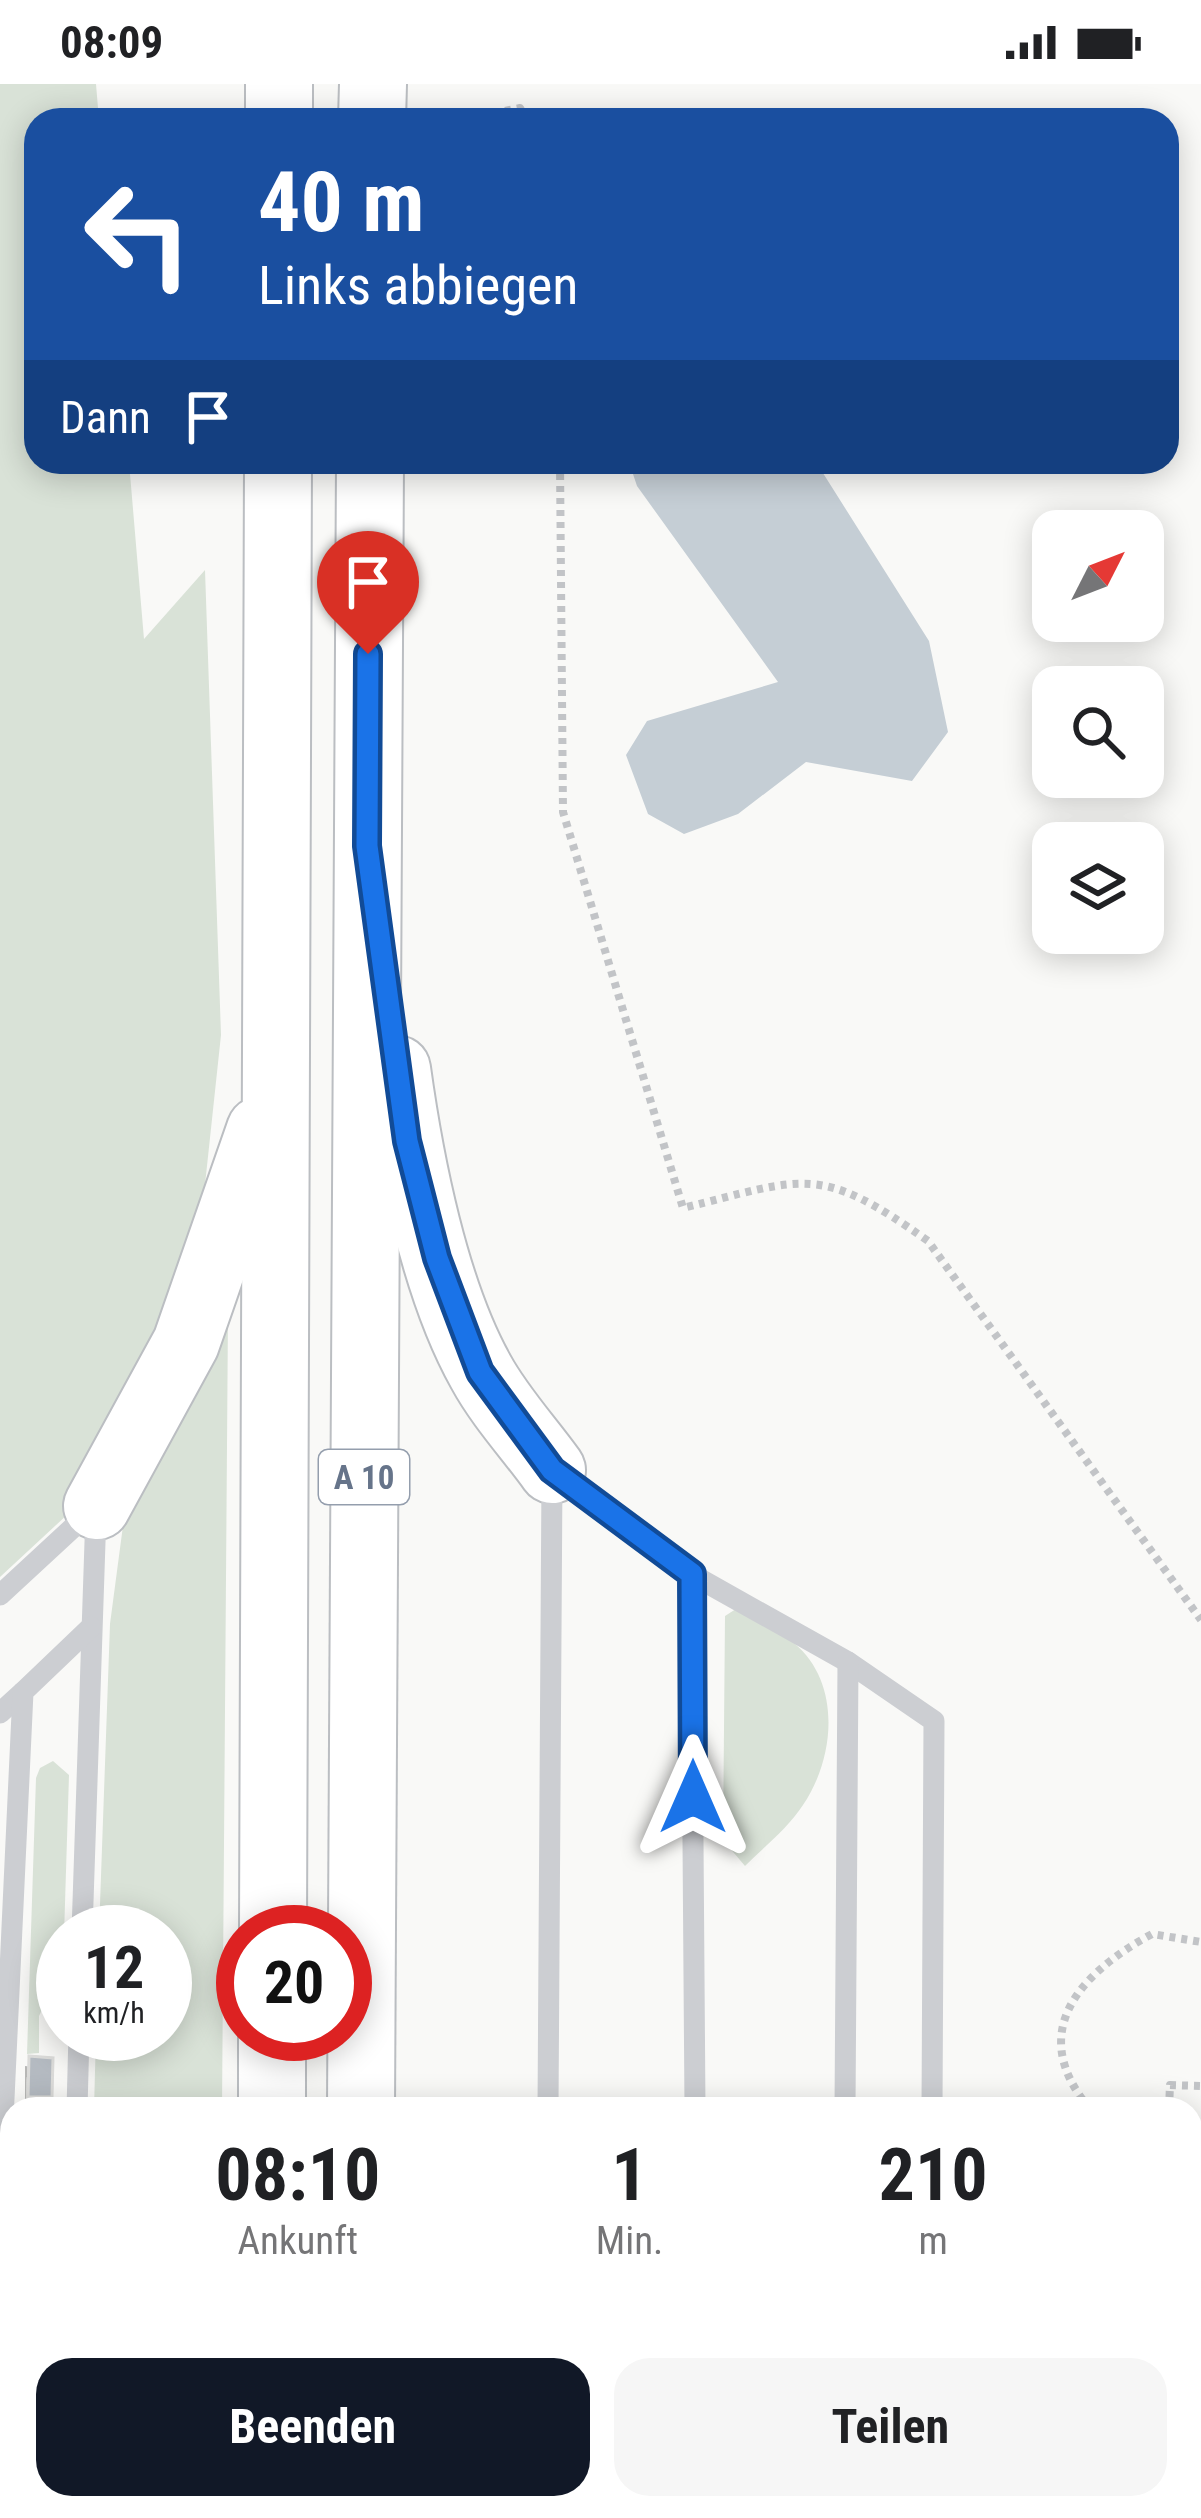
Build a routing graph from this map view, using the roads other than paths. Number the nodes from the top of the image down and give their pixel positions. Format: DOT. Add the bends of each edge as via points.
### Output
graph roads {
  1 [pos="278,474"];
  2 [pos="370,474"];
  3 [pos="367,846"];
  4 [pos="277,1082"];
  5 [pos="552,1470"];
  6 [pos="97,1506"];
  7 [pos="692,1574"];
  8 [pos="0,1595"];
  9 [pos="91,1627"];
  10 [pos="848,1662"];
  11 [pos="23,1692"];
  12 [pos="0,1713"];
  13 [pos="83,1905"];
  14 [pos="273,1905"];
  15 [pos="78,2061"];
  16 [pos="272,2061"];
  17 [pos="4,2097"];
  18 [pos="76,2097"];
  19 [pos="272,2097"];
  20 [pos="361,2097"];
  21 [pos="548,2097"];
  22 [pos="695,2097"];
  23 [pos="845,2097"];
  24 [pos="932,2097"];
  1 -- 4 [label="highway, A 10"];
  2 -- 3 [label="highway, A 10"];
  3 -- 5 [label="highway" via="407,1141 437,1258 480,1372"];
  3 -- 20 [label="highway, A 10"];
  4 -- 6 [label="highway" via="186,1343"];
  4 -- 14 [label="highway, A 10"];
  5 -- 7 [label="lane"];
  5 -- 21 [label="lane"];
  6 -- 8 [label="lane"];
  6 -- 9 [label="lane"];
  7 -- 10 [label="lane"];
  7 -- 22 [label="lane"];
  9 -- 11 [label="lane"];
  9 -- 13 [label="lane"];
  10 -- 23 [label="lane"];
  10 -- 24 [label="lane" via="934,1721"];
  11 -- 12 [label="lane"];
  11 -- 17 [label="lane"];
  15 -- 18 [label="lane"];
  16 -- 19 [label="highway"];
}
